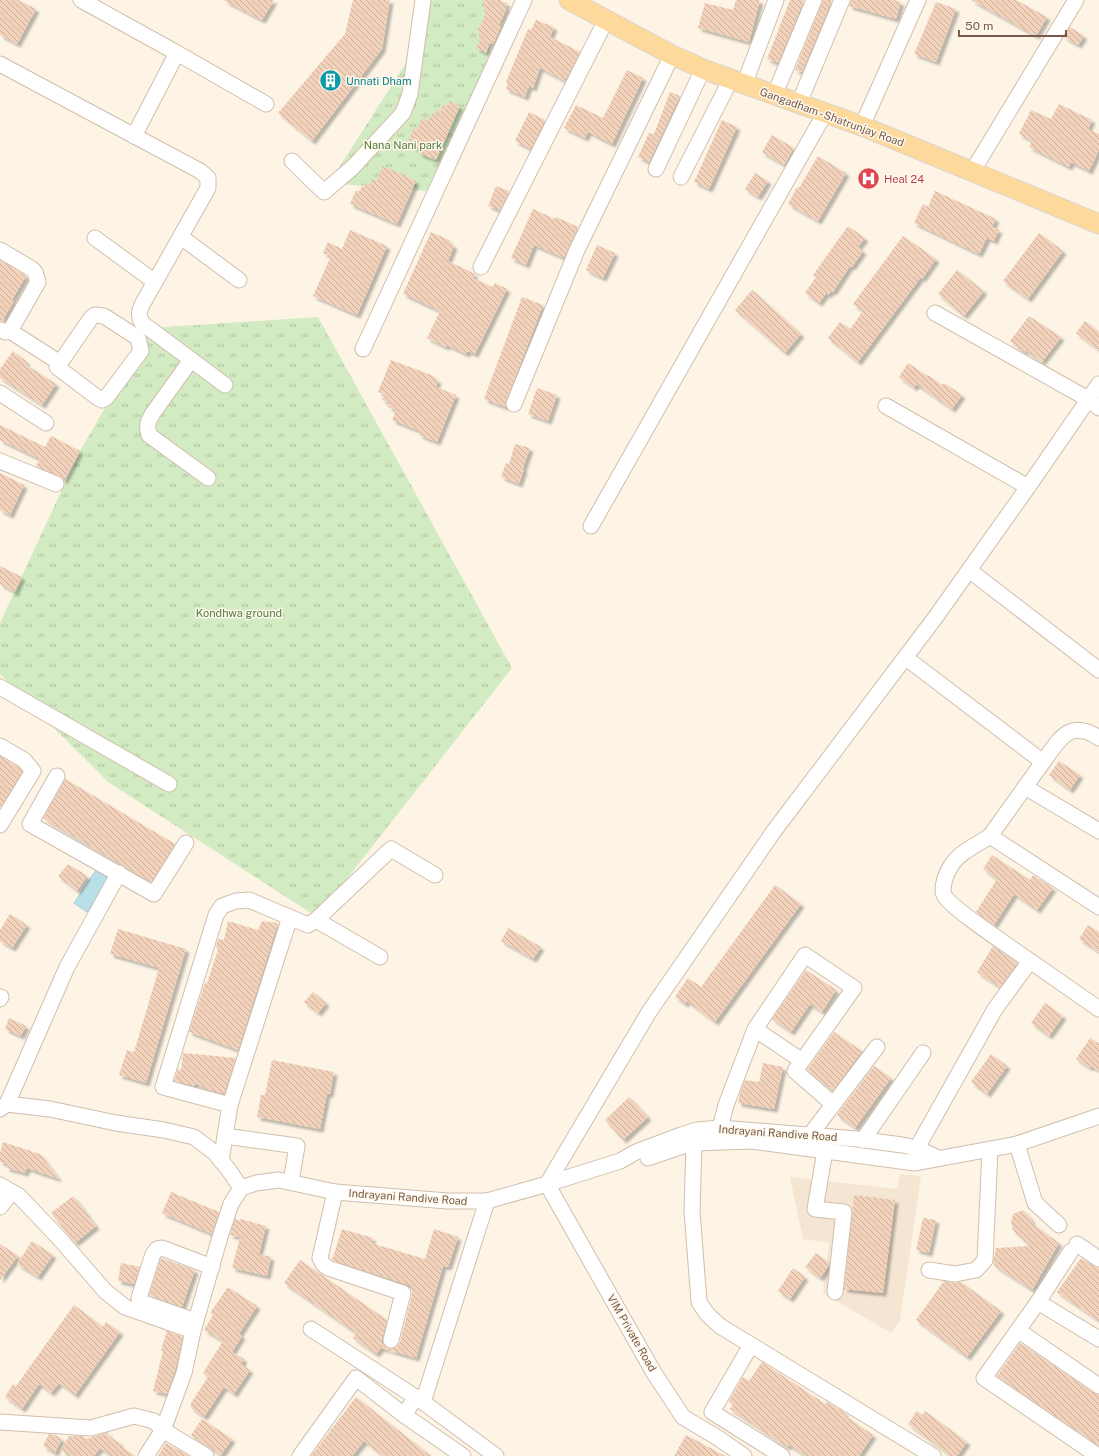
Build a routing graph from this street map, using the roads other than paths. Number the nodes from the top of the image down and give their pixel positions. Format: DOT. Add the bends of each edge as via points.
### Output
graph roads {
  1 [pos="81,0"];
  2 [pos="423,0"];
  3 [pos="524,0"];
  4 [pos="569,0"];
  5 [pos="776,0"];
  6 [pos="814,0"];
  7 [pos="842,0"];
  8 [pos="918,0"];
  9 [pos="1076,0"];
  10 [pos="606,20"];
  11 [pos="176,53"];
  12 [pos="672,55"];
  13 [pos="0,64"];
  14 [pos="703,69"];
  15 [pos="737,82"];
  16 [pos="774,96"];
  17 [pos="799,103"];
  18 [pos="266,104"];
  19 [pos="825,113"];
  20 [pos="862,126"];
  21 [pos="134,136"];
  22 [pos="292,160"];
  23 [pos="656,169"];
  24 [pos="972,172"];
  25 [pos="682,177"];
  26 [pos="1099,224"];
  27 [pos="181,237"];
  28 [pos="94,238"];
  29 [pos="0,250"];
  30 [pos="481,266"];
  31 [pos="239,280"];
  32 [pos="155,282"];
  33 [pos="935,312"];
  34 [pos="5,330"];
  35 [pos="363,349"];
  36 [pos="191,360"];
  37 [pos="60,364"];
  38 [pos="1099,384"];
  39 [pos="225,385"];
  40 [pos="0,393"];
  41 [pos="1094,403"];
  42 [pos="514,404"];
  43 [pos="886,406"];
  44 [pos="46,423"];
  45 [pos="0,461"];
  46 [pos="208,478"];
  47 [pos="56,484"];
  48 [pos="1028,488"];
  49 [pos="591,526"];
  50 [pos="968,570"];
  51 [pos="906,658"];
  52 [pos="1099,670"];
  53 [pos="0,687"];
  54 [pos="1099,738"];
  55 [pos="0,746"];
  56 [pos="1043,762"];
  57 [pos="57,776"];
  58 [pos="169,784"];
  59 [pos="1025,787"];
  60 [pos="3,816"];
  61 [pos="1099,831"];
  62 [pos="990,836"];
  63 [pos="186,843"];
  64 [pos="119,873"];
  65 [pos="435,875"];
  66 [pos="1099,907"];
  67 [pos="290,917"];
  68 [pos="316,920"];
  69 [pos="380,957"];
  70 [pos="1030,961"];
  71 [pos="1099,1009"];
  72 [pos="755,1029"];
  73 [pos="877,1046"];
  74 [pos="923,1053"];
  75 [pos="802,1061"];
  76 [pos="833,1104"];
  77 [pos="230,1105"];
  78 [pos="4,1107"];
  79 [pos="1099,1116"];
  80 [pos="720,1128"];
  81 [pos="810,1135"];
  82 [pos="225,1136"];
  83 [pos="696,1137"];
  84 [pos="863,1140"];
  85 [pos="1017,1144"];
  86 [pos="918,1148"];
  87 [pos="990,1149"];
  88 [pos="825,1151"];
  89 [pos="938,1158"];
  90 [pos="221,1161"];
  91 [pos="915,1163"];
  92 [pos="291,1182"];
  93 [pos="547,1184"];
  94 [pos="6,1188"];
  95 [pos="241,1188"];
  96 [pos="335,1192"];
  97 [pos="487,1201"];
  98 [pos="0,1208"];
  99 [pos="1058,1226"];
  100 [pos="1099,1259"];
  101 [pos="212,1267"];
  102 [pos="929,1270"];
  103 [pos="835,1292"];
  104 [pos="1038,1302"];
  105 [pos="195,1326"];
  106 [pos="311,1329"];
  107 [pos="1019,1331"];
  108 [pos="1099,1339"];
  109 [pos="391,1340"];
  110 [pos="751,1345"];
  111 [pos="1099,1386"];
  112 [pos="420,1400"];
  113 [pos="404,1415"];
  114 [pos="0,1422"];
  115 [pos="163,1430"];
  116 [pos="726,1451"];
  117 [pos="146,1456"];
  118 [pos="206,1456"];
  119 [pos="300,1456"];
  120 [pos="463,1456"];
  121 [pos="496,1456"];
  122 [pos="744,1456"];
  123 [pos="782,1456"];
  124 [pos="933,1456"];
  125 [pos="1098,1456"];
  1 -- 11 [label="street"];
  2 -- 22 [label="street" via="410,94 403,114 353,168 324,192"];
  3 -- 35 [label="street"];
  4 -- 10 [label="main road, Gangadham - Shatrunjay Road"];
  5 -- 15 [label="street"];
  6 -- 16 [label="street"];
  7 -- 17 [label="street"];
  8 -- 20 [label="street"];
  9 -- 24 [label="street"];
  10 -- 12 [label="main road, Gangadham - Shatrunjay Road"];
  10 -- 30 [label="street"];
  11 -- 18 [label="street"];
  11 -- 21 [label="street"];
  12 -- 14 [label="main road, Gangadham - Shatrunjay Road"];
  12 -- 42 [label="street" via="578,250"];
  13 -- 21 [label="street"];
  14 -- 15 [label="main road, Gangadham - Shatrunjay Road"];
  14 -- 23 [label="street"];
  15 -- 16 [label="main road, Gangadham - Shatrunjay Road"];
  15 -- 25 [label="street"];
  16 -- 17 [label="main road, Gangadham - Shatrunjay Road"];
  17 -- 19 [label="main road, Gangadham - Shatrunjay Road"];
  19 -- 20 [label="main road, Gangadham - Shatrunjay Road"];
  19 -- 49 [label="street"];
  20 -- 24 [label="main road, Gangadham - Shatrunjay Road"];
  21 -- 27 [label="street" via="200,171 208,178 208,188"];
  24 -- 26 [label="main road, Gangadham - Shatrunjay Road"];
  27 -- 31 [label="street"];
  27 -- 32 [label="street"];
  28 -- 32 [label="street"];
  29 -- 34 [label="street" via="35,272 38,282"];
  32 -- 36 [label="street" via="139,312 139,318"];
  33 -- 41 [label="street"];
  34 -- 37 [label="street"];
  36 -- 39 [label="street"];
  36 -- 46 [label="street" via="153,413 147,428 149,435"];
  37 -- 37 [label="street" via="96,314 104,316 138,338 141,351 102,400 57,367"];
  38 -- 41 [label="street"];
  40 -- 44 [label="street"];
  41 -- 48 [label="street"];
  43 -- 48 [label="street"];
  45 -- 47 [label="street"];
  48 -- 50 [label="street"];
  50 -- 51 [label="street"];
  50 -- 52 [label="street"];
  51 -- 56 [label="street"];
  51 -- 93 [label="street" via="774,831 649,1012"];
  53 -- 58 [label="street"];
  54 -- 56 [label="street" via="1075,730 1066,733"];
  55 -- 60 [label="street" via="24,760 33,771"];
  56 -- 59 [label="street"];
  57 -- 64 [label="street" via="30,824"];
  59 -- 61 [label="street"];
  59 -- 62 [label="street"];
  62 -- 66 [label="street"];
  62 -- 70 [label="street" via="964,852 951,865 944,882 944,896 966,916"];
  63 -- 64 [label="street" via="154,894"];
  64 -- 78 [label="street" via="67,967"];
  65 -- 68 [label="street" via="391,849"];
  67 -- 68 [label="street" via="308,925"];
  67 -- 77 [label="street"];
  67 -- 77 [label="street" via="250,900 222,906 216,915 163,1087"];
  68 -- 69 [label="street"];
  70 -- 71 [label="street"];
  70 -- 86 [label="street" via="995,1009"];
  72 -- 75 [label="street"];
  72 -- 75 [label="street" via="805,955 854,988"];
  72 -- 80 [label="street" via="726,1105"];
  73 -- 76 [label="street"];
  74 -- 84 [label="street"];
  75 -- 76 [label="street" via="794,1070"];
  76 -- 81 [label="street"];
  77 -- 82 [label="street"];
  78 -- 90 [label="street" via="50,1109 194,1137"];
  79 -- 85 [label="street, Indrayani Randive Road"];
  80 -- 81 [label="street, Indrayani Randive Road"];
  80 -- 83 [label="street, Indrayani Randive Road"];
  81 -- 84 [label="street, Indrayani Randive Road"];
  82 -- 90 [label="street"];
  82 -- 92 [label="street" via="297,1146"];
  83 -- 88 [label="street, Indrayani Randive Road"];
  83 -- 93 [label="street, Indrayani Randive Road" via="681,1135 636,1152 620,1161"];
  83 -- 110 [label="street" via="692,1211 699,1302 720,1326"];
  84 -- 86 [label="street, Indrayani Randive Road"];
  85 -- 87 [label="street, Indrayani Randive Road"];
  85 -- 99 [label="street" via="1035,1203"];
  86 -- 89 [label="street, Indrayani Randive Road"];
  86 -- 91 [label="street"];
  87 -- 89 [label="street, Indrayani Randive Road"];
  87 -- 102 [label="street" via="984,1260 976,1270 955,1274"];
  88 -- 91 [label="street, Indrayani Randive Road"];
  88 -- 103 [label="street" via="815,1209 844,1212"];
  89 -- 91 [label="street, Indrayani Randive Road"];
  90 -- 95 [label="street"];
  92 -- 95 [label="street, Indrayani Randive Road" via="279,1180"];
  92 -- 96 [label="street, Indrayani Randive Road"];
  93 -- 97 [label="street, Indrayani Randive Road"];
  93 -- 116 [label="street, VIM Private Road" via="654,1373 683,1417"];
  94 -- 98 [label="street"];
  94 -- 105 [label="street" via="19,1196 106,1292 125,1307"];
  95 -- 101 [label="street" via="230,1204"];
  96 -- 97 [label="street, Indrayani Randive Road" via="448,1201"];
  96 -- 109 [label="street" via="320,1258 322,1264 403,1293"];
  97 -- 112 [label="street"];
  100 -- 104 [label="street" via="1074,1248"];
  101 -- 105 [label="street"];
  101 -- 105 [label="street" via="162,1248 157,1249 153,1254 139,1298 141,1302"];
  104 -- 107 [label="street"];
  104 -- 108 [label="street"];
  105 -- 115 [label="street" via="184,1373"];
  106 -- 112 [label="street"];
  107 -- 111 [label="street"];
  107 -- 125 [label="street" via="984,1378"];
  110 -- 123 [label="street" via="712,1412"];
  110 -- 124 [label="street"];
  112 -- 113 [label="street"];
  112 -- 121 [label="street"];
  113 -- 119 [label="street" via="356,1378"];
  113 -- 120 [label="street"];
  114 -- 115 [label="street" via="92,1428 134,1416 154,1420"];
  115 -- 117 [label="street"];
  115 -- 118 [label="street"];
  116 -- 122 [label="street, VIM Private Road"];
}
